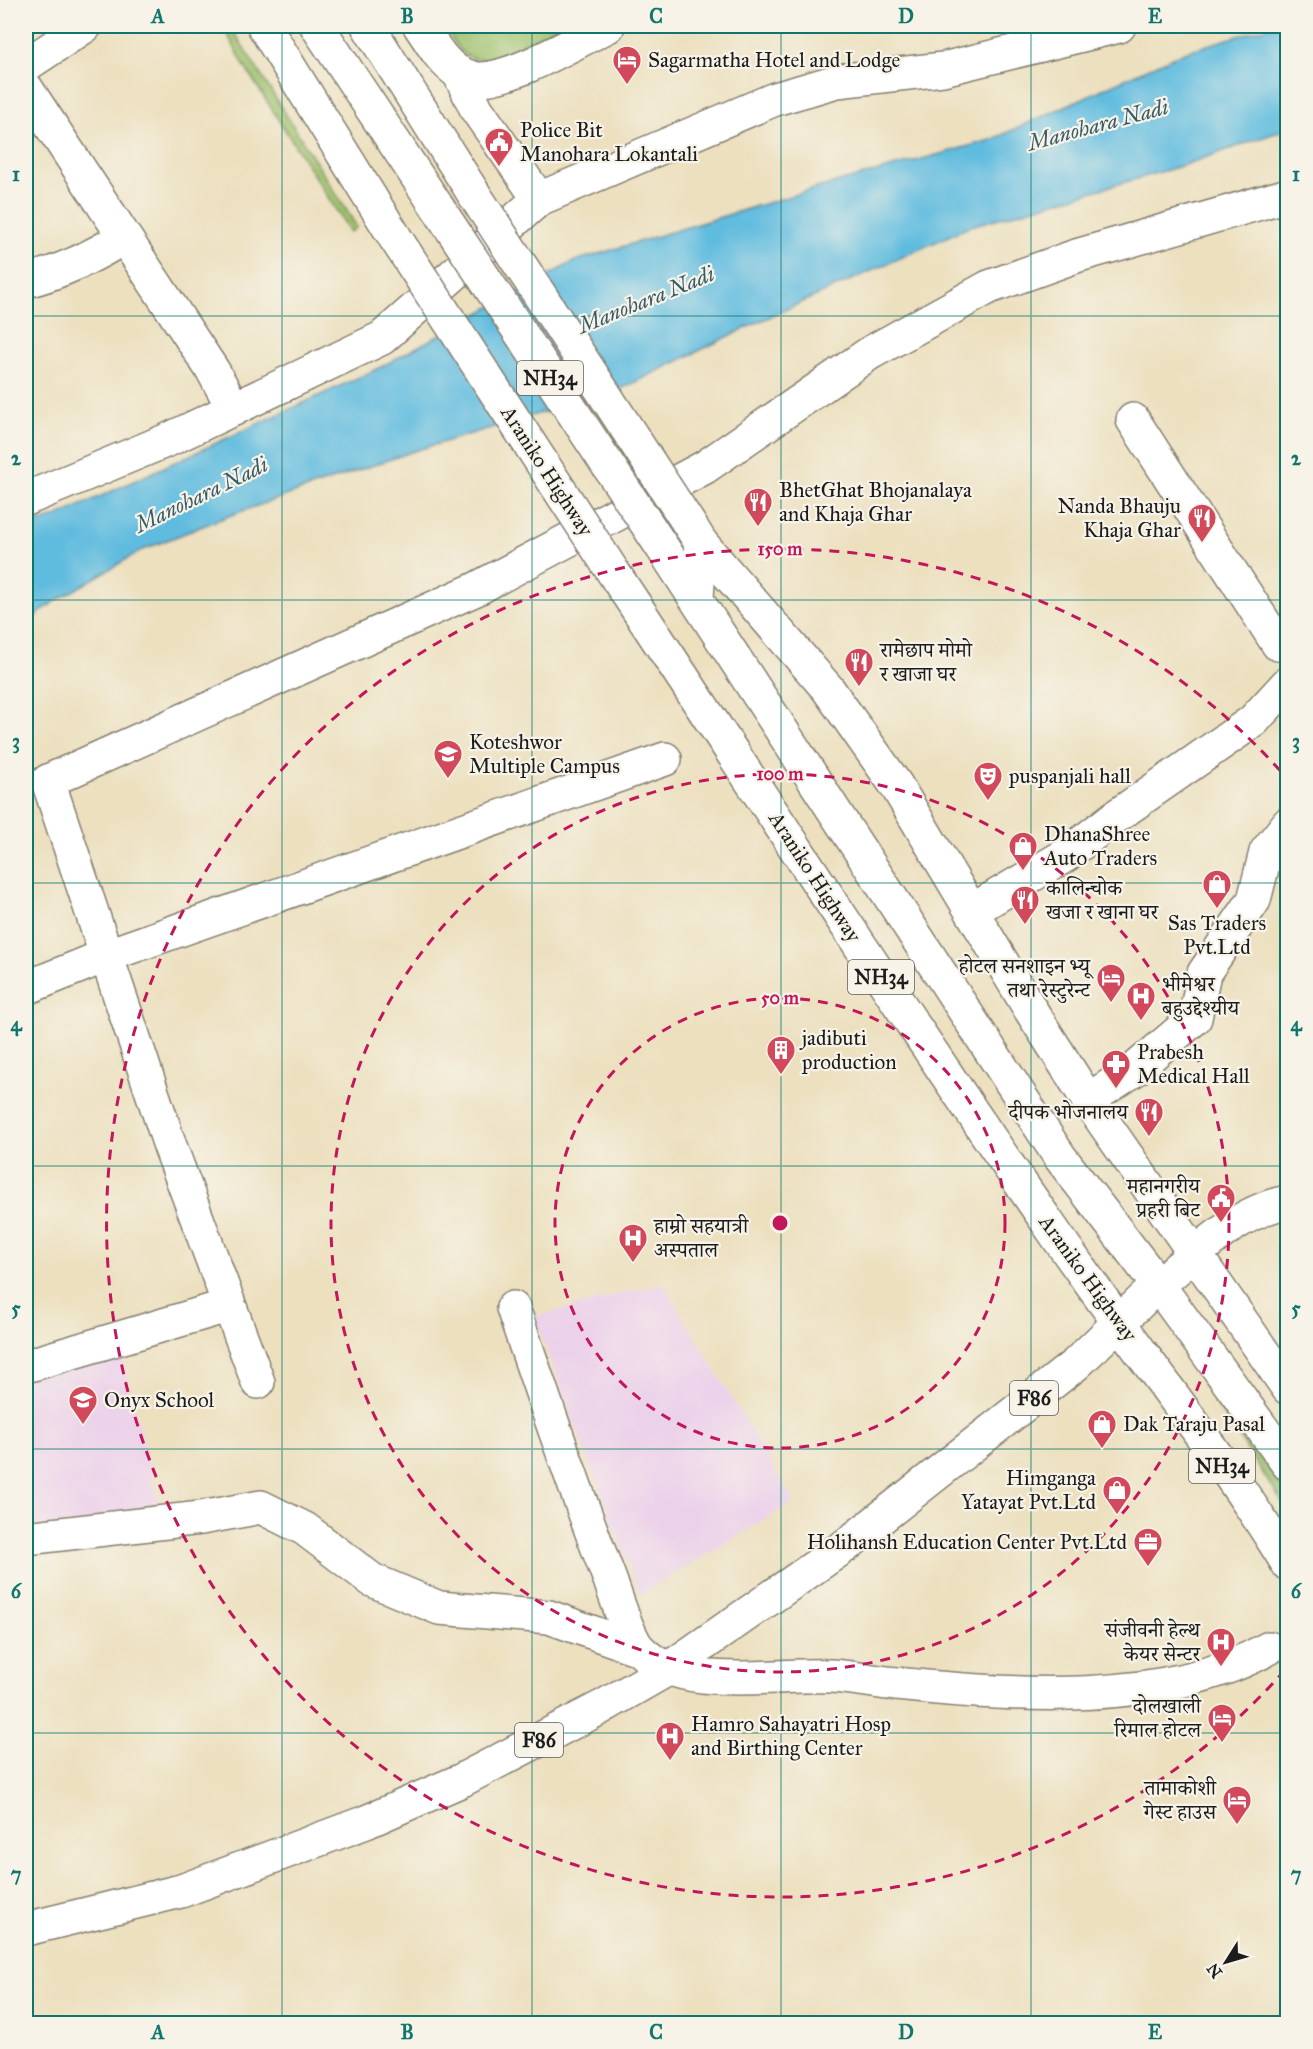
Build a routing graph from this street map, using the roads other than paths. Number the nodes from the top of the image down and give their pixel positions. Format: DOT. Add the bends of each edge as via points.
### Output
graph roads {
  1 [pos="85,26"];
  2 [pos="264,26"];
  3 [pos="317,26"];
  4 [pos="368,26"];
  5 [pos="420,26"];
  6 [pos="608,26"];
  7 [pos="1119,26"];
  8 [pos="1044,34"];
  9 [pos="26,65"];
  10 [pos="459,73"];
  11 [pos="26,88"];
  12 [pos="1287,195"];
  13 [pos="539,199"];
  14 [pos="124,237"];
  15 [pos="26,281"];
  16 [pos="234,409"];
  17 [pos="1133,420"];
  18 [pos="26,499"];
  19 [pos="696,535"];
  20 [pos="697,597"];
  21 [pos="1284,646"];
  22 [pos="1287,683"];
  23 [pos="665,759"];
  24 [pos="1287,824"];
  25 [pos="973,910"];
  26 [pos="105,956"];
  27 [pos="26,988"];
  28 [pos="1088,1100"];
  29 [pos="1287,1202"];
  30 [pos="1194,1254"];
  31 [pos="1158,1285"];
  32 [pos="227,1306"];
  33 [pos="513,1308"];
  34 [pos="1120,1322"];
  35 [pos="26,1366"];
  36 [pos="258,1382"];
  37 [pos="1287,1388"];
  38 [pos="1287,1464"];
  39 [pos="26,1538"];
  40 [pos="1287,1564"];
  41 [pos="1269,1648"];
  42 [pos="639,1649"];
  43 [pos="668,1669"];
  44 [pos="26,1929"];
  1 -- 9 [label="main road"];
  2 -- 34 [label="main road, Araniko Highway / NH34, bridge" via="396,239 617,578 948,1077"];
  3 -- 20 [label="main road, NH34, bridge"];
  4 -- 19 [label="main road, bridge"];
  5 -- 10 [label="main road" via="442,58"];
  6 -- 10 [label="main road" via="498,77 477,80"];
  7 -- 8 [label="main road"];
  8 -- 13 [label="main road" via="943,69 837,81 775,99"];
  10 -- 13 [label="main road" via="477,110"];
  11 -- 14 [label="main road"];
  12 -- 26 [label="main road" via="1076,256 989,287 870,353 705,468 476,589 48,781"];
  13 -- 16 [label="main road" via="382,338"];
  14 -- 15 [label="main road" via="97,254"];
  14 -- 16 [label="main road"];
  16 -- 18 [label="main road"];
  17 -- 21 [label="main road"];
  19 -- 20 [label="main road"];
  19 -- 25 [label="main road" via="828,688 896,784"];
  20 -- 31 [label="main road, NH34" via="1060,1157"];
  22 -- 25 [label="main road" via="1253,721 1066,855"];
  23 -- 26 [label="main road"];
  24 -- 28 [label="main road" via="1266,852 1254,900 1204,973 1195,1018 1134,1070"];
  25 -- 28 [label="main road" via="1029,1010"];
  26 -- 27 [label="main road"];
  26 -- 32 [label="main road"];
  28 -- 30 [label="main road"];
  29 -- 30 [label="main road" via="1268,1205"];
  30 -- 31 [label="main road"];
  30 -- 37 [label="main road"];
  31 -- 34 [label="main road"];
  31 -- 38 [label="main road, NH34"];
  32 -- 35 [label="main road"];
  32 -- 36 [label="main road"];
  33 -- 42 [label="main road" via="571,1481"];
  34 -- 40 [label="main road, Araniko Highway / NH34"];
  34 -- 43 [label="main road, F86" via="1076,1364 845,1546"];
  39 -- 42 [label="main road" via="201,1518 261,1507 305,1529 372,1580 439,1608 549,1617"];
  41 -- 43 [label="main road" via="1209,1675 1145,1686 1048,1694 830,1676 725,1679"];
  42 -- 43 [label="main road"];
  43 -- 44 [label="main road, F86" via="462,1780 366,1822 181,1891"];
}
